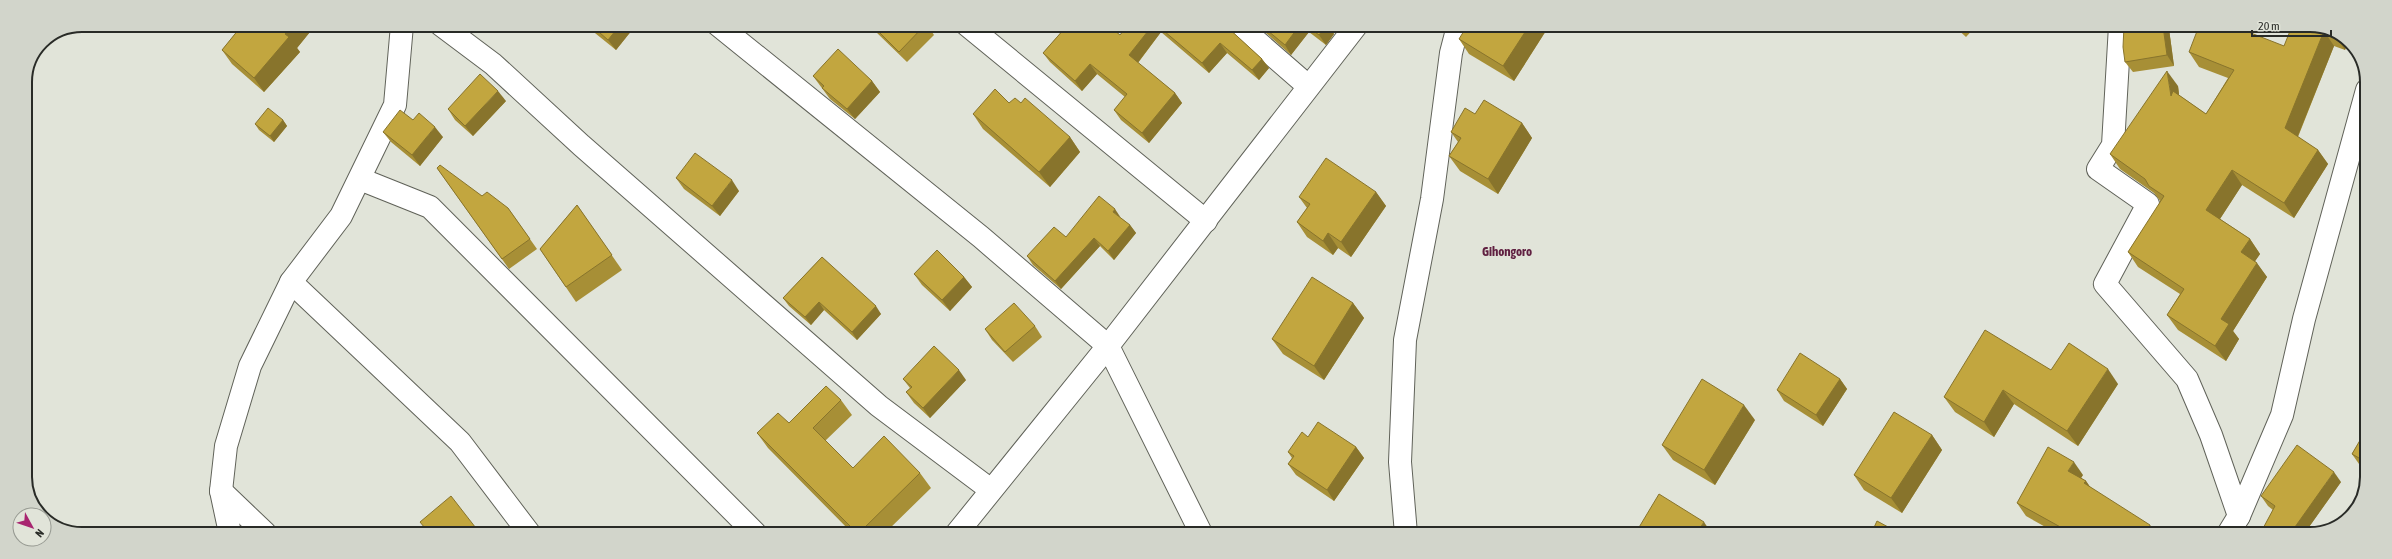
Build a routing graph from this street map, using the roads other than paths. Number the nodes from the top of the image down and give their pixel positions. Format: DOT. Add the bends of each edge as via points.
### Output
graph roads {
  1 [pos="401,32"];
  2 [pos="450,32"];
  3 [pos="727,32"];
  4 [pos="976,32"];
  5 [pos="1246,32"];
  6 [pos="1351,32"];
  7 [pos="1456,32"];
  8 [pos="2123,32"];
  9 [pos="1308,86"];
  10 [pos="2360,139"];
  11 [pos="360,179"];
  12 [pos="1206,221"];
  13 [pos="291,282"];
  14 [pos="1108,346"];
  15 [pos="991,490"];
  16 [pos="221,491"];
  17 [pos="2234,525"];
  18 [pos="229,527"];
  19 [pos="259,527"];
  20 [pos="524,527"];
  21 [pos="749,527"];
  22 [pos="962,527"];
  23 [pos="1198,527"];
  24 [pos="1405,527"];
  1 -- 11 [label="street" via="395,105"];
  2 -- 15 [label="street" via="493,64 581,145 879,406"];
  3 -- 14 [label="street" via="975,232"];
  4 -- 12 [label="street"];
  5 -- 9 [label="street"];
  6 -- 9 [label="street"];
  7 -- 24 [label="street" via="1451,53 1432,199 1405,340 1400,462"];
  8 -- 17 [label="street" via="2112,145 2098,169 2148,204 2105,284 2187,379 2211,436"];
  9 -- 12 [label="street"];
  10 -- 17 [label="street" via="2304,319 2282,415"];
  11 -- 13 [label="street" via="341,216"];
  11 -- 21 [label="street" via="430,207"];
  12 -- 14 [label="street"];
  13 -- 16 [label="street" via="250,366 226,446"];
  13 -- 20 [label="street" via="460,442"];
  14 -- 15 [label="street"];
  14 -- 23 [label="street"];
  15 -- 22 [label="street"];
  16 -- 18 [label="street"];
  16 -- 19 [label="street"];
}
